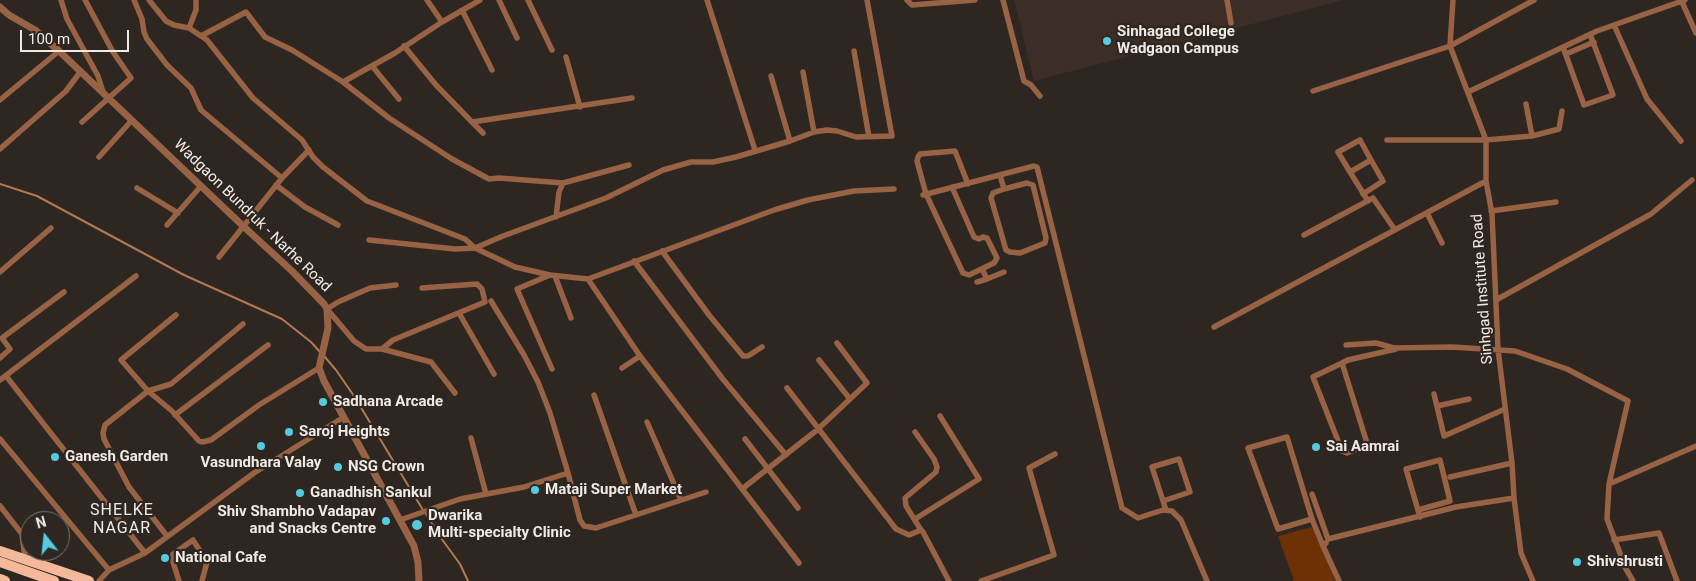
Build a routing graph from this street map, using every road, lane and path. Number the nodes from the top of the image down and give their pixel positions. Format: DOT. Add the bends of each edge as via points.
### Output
graph roads {
  1 [pos="61,0"];
  2 [pos="86,0"];
  3 [pos="134,0"];
  4 [pos="149,0"];
  5 [pos="196,0"];
  6 [pos="427,0"];
  7 [pos="480,0"];
  8 [pos="499,0"];
  9 [pos="528,0"];
  10 [pos="707,0"];
  11 [pos="867,0"];
  12 [pos="907,0"];
  13 [pos="975,0"];
  14 [pos="1003,0"];
  15 [pos="1228,0"];
  16 [pos="1453,0"];
  17 [pos="1534,0"];
  18 [pos="1684,1"];
  19 [pos="0,7"];
  20 [pos="462,10"];
  21 [pos="442,22"];
  22 [pos="1231,23"];
  23 [pos="1614,25"];
  24 [pos="189,28"];
  25 [pos="1696,33"];
  26 [pos="1590,34"];
  27 [pos="201,36"];
  28 [pos="517,38"];
  29 [pos="1577,40"];
  30 [pos="1594,42"];
  31 [pos="404,46"];
  32 [pos="1450,46"];
  33 [pos="1563,47"];
  34 [pos="1580,48"];
  35 [pos="552,50"];
  36 [pos="59,51"];
  37 [pos="854,52"];
  38 [pos="1566,54"];
  39 [pos="566,57"];
  40 [pos="372,66"];
  41 [pos="492,70"];
  42 [pos="81,71"];
  43 [pos="803,72"];
  44 [pos="772,76"];
  45 [pos="343,82"];
  46 [pos="1312,91"];
  47 [pos="103,92"];
  48 [pos="1468,92"];
  49 [pos="1040,96"];
  50 [pos="109,98"];
  51 [pos="399,98"];
  52 [pos="632,98"];
  53 [pos="0,100"];
  54 [pos="1526,104"];
  55 [pos="580,106"];
  56 [pos="1562,111"];
  57 [pos="132,120"];
  58 [pos="82,122"];
  59 [pos="472,122"];
  60 [pos="483,132"];
  61 [pos="814,132"];
  62 [pos="1532,136"];
  63 [pos="868,137"];
  64 [pos="1387,140"];
  65 [pos="1486,140"];
  66 [pos="790,141"];
  67 [pos="1681,141"];
  68 [pos="0,149"];
  69 [pos="310,150"];
  70 [pos="755,150"];
  71 [pos="99,158"];
  72 [pos="1371,160"];
  73 [pos="629,165"];
  74 [pos="1350,172"];
  75 [pos="1000,175"];
  76 [pos="282,178"];
  77 [pos="1692,180"];
  78 [pos="1486,181"];
  79 [pos="563,183"];
  80 [pos="968,184"];
  81 [pos="276,185"];
  82 [pos="201,186"];
  83 [pos="952,187"];
  84 [pos="137,188"];
  85 [pos="894,189"];
  86 [pos="1004,189"];
  87 [pos="924,194"];
  88 [pos="1363,194"];
  89 [pos="1368,201"];
  90 [pos="1556,202"];
  91 [pos="1491,211"];
  92 [pos="178,213"];
  93 [pos="1427,213"];
  94 [pos="556,217"];
  95 [pos="167,225"];
  96 [pos="338,225"];
  97 [pos="243,226"];
  98 [pos="50,228"];
  99 [pos="1395,230"];
  100 [pos="1304,234"];
  101 [pos="369,240"];
  102 [pos="1442,243"];
  103 [pos="476,248"];
  104 [pos="662,251"];
  105 [pos="219,257"];
  106 [pos="634,261"];
  107 [pos="982,269"];
  108 [pos="0,272"];
  109 [pos="1004,272"];
  110 [pos="552,275"];
  111 [pos="136,276"];
  112 [pos="588,279"];
  113 [pos="987,279"];
  114 [pos="977,282"];
  115 [pos="396,285"];
  116 [pos="422,288"];
  117 [pos="64,292"];
  118 [pos="1496,300"];
  119 [pos="491,301"];
  120 [pos="327,310"];
  121 [pos="459,313"];
  122 [pos="176,315"];
  123 [pos="571,318"];
  124 [pos="243,324"];
  125 [pos="1214,327"];
  126 [pos="1,339"];
  127 [pos="837,343"];
  128 [pos="268,345"];
  129 [pos="1346,345"];
  130 [pos="762,347"];
  131 [pos="1404,348"];
  132 [pos="382,349"];
  133 [pos="1498,349"];
  134 [pos="640,356"];
  135 [pos="0,358"];
  136 [pos="818,360"];
  137 [pos="1342,363"];
  138 [pos="319,365"];
  139 [pos="552,368"];
  140 [pos="622,368"];
  141 [pos="494,374"];
  142 [pos="3,378"];
  143 [pos="787,388"];
  144 [pos="148,391"];
  145 [pos="455,393"];
  146 [pos="1434,394"];
  147 [pos="594,395"];
  148 [pos="850,399"];
  149 [pos="1469,399"];
  150 [pos="1437,406"];
  151 [pos="1505,409"];
  152 [pos="176,415"];
  153 [pos="940,416"];
  154 [pos="344,417"];
  155 [pos="647,422"];
  156 [pos="818,430"];
  157 [pos="914,432"];
  158 [pos="471,438"];
  159 [pos="0,439"];
  160 [pos="745,439"];
  161 [pos="1696,446"];
  162 [pos="1055,454"];
  163 [pos="786,455"];
  164 [pos="1512,463"];
  165 [pos="769,469"];
  166 [pos="568,473"];
  167 [pos="1450,477"];
  168 [pos="1609,484"];
  169 [pos="742,489"];
  170 [pos="706,492"];
  171 [pos="486,494"];
  172 [pos="1312,494"];
  173 [pos="1514,498"];
  174 [pos="680,500"];
  175 [pos="1163,501"];
  176 [pos="0,506"];
  177 [pos="798,508"];
  178 [pos="1166,510"];
  179 [pos="1419,513"];
  180 [pos="636,515"];
  181 [pos="915,519"];
  182 [pos="1312,519"];
  183 [pos="400,520"];
  184 [pos="921,530"];
  185 [pos="20,531"];
  186 [pos="167,536"];
  187 [pos="1328,539"];
  188 [pos="1614,540"];
  189 [pos="1324,546"];
  190 [pos="0,551"];
  191 [pos="145,553"];
  192 [pos="20,558"];
  193 [pos="29,561"];
  194 [pos="0,562"];
  195 [pos="799,563"];
  196 [pos="109,570"];
  197 [pos="0,579"];
  198 [pos="5,581"];
  199 [pos="54,581"];
  200 [pos="89,581"];
  201 [pos="98,581"];
  202 [pos="179,581"];
  203 [pos="202,581"];
  204 [pos="419,581"];
  205 [pos="949,581"];
  206 [pos="981,581"];
  207 [pos="1207,581"];
  208 [pos="1339,581"];
  209 [pos="1533,581"];
  210 [pos="1634,581"];
  211 [pos="1677,581"];
  1 -- 47 [label="street" via="67,20 98,76"];
  2 -- 50 [label="street" via="109,45 131,78"];
  3 -- 76 [label="street" via="147,39 191,88 201,110"];
  4 -- 24 [label="street" via="166,21"];
  5 -- 24 [label="street"];
  6 -- 21 [label="street"];
  7 -- 20 [label="street"];
  8 -- 28 [label="street"];
  9 -- 35 [label="street"];
  10 -- 70 [label="street"];
  11 -- 63 [label="street" via="892,136"];
  12 -- 13 [label="street" via="912,5"];
  14 -- 49 [label="street" via="1024,81"];
  15 -- 22 [label="street"];
  16 -- 32 [label="street, Sinhgad Institute Road"];
  17 -- 32 [label="street"];
  18 -- 23 [label="street"];
  18 -- 25 [label="street"];
  19 -- 36 [label="street, Wadgaon Bundruk - Narhe Road"];
  20 -- 21 [label="street"];
  20 -- 41 [label="street"];
  21 -- 31 [label="street"];
  23 -- 26 [label="street"];
  23 -- 67 [label="street" via="1647,99"];
  24 -- 27 [label="street"];
  26 -- 29 [label="street"];
  26 -- 30 [label="street"];
  27 -- 45 [label="street" via="246,12 265,37"];
  27 -- 69 [label="street" via="253,98"];
  29 -- 33 [label="street"];
  29 -- 34 [label="street"];
  30 -- 34 [label="street"];
  30 -- 38 [label="street" via="1613,95 1584,105"];
  31 -- 40 [label="street"];
  31 -- 59 [label="street"];
  32 -- 46 [label="street"];
  32 -- 48 [label="street, Sinhgad Institute Road"];
  33 -- 38 [label="street"];
  33 -- 48 [label="street"];
  34 -- 38 [label="street"];
  36 -- 42 [label="street, Wadgaon Bundruk - Narhe Road"];
  36 -- 53 [label="street"];
  37 -- 63 [label="street"];
  39 -- 55 [label="street"];
  40 -- 45 [label="street"];
  40 -- 51 [label="street"];
  42 -- 47 [label="street, Wadgaon Bundruk - Narhe Road"];
  42 -- 68 [label="street" via="66,91"];
  43 -- 61 [label="street"];
  44 -- 66 [label="street"];
  45 -- 79 [label="street" via="388,118 489,179"];
  47 -- 50 [label="street, Wadgaon Bundruk - Narhe Road"];
  48 -- 65 [label="street, Sinhgad Institute Road"];
  50 -- 57 [label="street, Wadgaon Bundruk - Narhe Road"];
  50 -- 58 [label="street"];
  52 -- 55 [label="street"];
  54 -- 62 [label="street"];
  55 -- 59 [label="street"];
  56 -- 62 [label="street" via="1559,129"];
  57 -- 71 [label="street"];
  57 -- 82 [label="street, Wadgaon Bundruk - Narhe Road"];
  59 -- 60 [label="street"];
  61 -- 63 [label="street" via="837,131"];
  61 -- 66 [label="street"];
  62 -- 65 [label="street"];
  64 -- 65 [label="street"];
  65 -- 78 [label="street, Sinhgad Institute Road"];
  66 -- 70 [label="street"];
  69 -- 76 [label="street"];
  69 -- 103 [label="street" via="323,167 367,201 465,239"];
  70 -- 94 [label="street" via="713,162 691,162 663,170 606,198"];
  72 -- 74 [label="street"];
  72 -- 74 [label="street" via="1360,140 1338,152"];
  72 -- 88 [label="street" via="1383,181"];
  73 -- 79 [label="street"];
  74 -- 88 [label="street"];
  75 -- 80 [label="street"];
  75 -- 86 [label="street"];
  75 -- 178 [label="street" via="1034,166 1037,168 1122,508 1138,518"];
  76 -- 81 [label="street"];
  77 -- 118 [label="street" via="1651,214"];
  78 -- 91 [label="street, Sinhgad Institute Road"];
  78 -- 93 [label="street"];
  79 -- 94 [label="street"];
  80 -- 83 [label="street"];
  80 -- 87 [label="street" via="955,151 920,154 917,161"];
  81 -- 96 [label="street" via="305,207"];
  81 -- 97 [label="street"];
  82 -- 92 [label="street"];
  82 -- 97 [label="street, Wadgaon Bundruk - Narhe Road"];
  83 -- 87 [label="street"];
  83 -- 107 [label="street" via="974,237 987,238 997,258"];
  84 -- 92 [label="street"];
  85 -- 104 [label="street" via="854,191 808,200"];
  86 -- 86 [label="street" via="993,193 991,198 1006,250 1020,253 1045,243 1033,185 1027,183"];
  87 -- 107 [label="street" via="963,272 969,275"];
  88 -- 89 [label="street"];
  89 -- 99 [label="street" via="1373,198"];
  89 -- 100 [label="street"];
  90 -- 91 [label="street"];
  91 -- 118 [label="street, Sinhgad Institute Road"];
  92 -- 95 [label="street"];
  93 -- 99 [label="street"];
  93 -- 102 [label="street"];
  94 -- 103 [label="street"];
  97 -- 105 [label="street"];
  97 -- 120 [label="street, Wadgaon Bundruk - Narhe Road" via="292,271"];
  98 -- 108 [label="street"];
  99 -- 125 [label="street"];
  101 -- 103 [label="street" via="455,249"];
  103 -- 110 [label="street" via="515,267"];
  104 -- 106 [label="street"];
  104 -- 130 [label="street" via="743,356"];
  106 -- 112 [label="street"];
  106 -- 163 [label="street" via="722,378"];
  107 -- 113 [label="street"];
  109 -- 113 [label="street"];
  110 -- 112 [label="street"];
  110 -- 123 [label="street"];
  110 -- 139 [label="street" via="517,289"];
  111 -- 142 [label="street"];
  112 -- 134 [label="street"];
  113 -- 114 [label="street"];
  115 -- 120 [label="street" via="370,288"];
  116 -- 121 [label="street" via="477,284 482,289 485,302"];
  117 -- 126 [label="street"];
  118 -- 133 [label="street, Sinhgad Institute Road"];
  119 -- 166 [label="street" via="538,382"];
  120 -- 132 [label="street" via="354,341 366,349"];
  120 -- 138 [label="street, Wadgaon Bundruk - Narhe Road" via="328,328"];
  121 -- 132 [label="street" via="393,340"];
  121 -- 141 [label="street"];
  122 -- 144 [label="street" via="121,360"];
  124 -- 144 [label="street" via="171,384"];
  126 -- 135 [label="street" via="10,349"];
  127 -- 148 [label="street" via="867,383"];
  128 -- 152 [label="street"];
  129 -- 131 [label="street" via="1376,343"];
  131 -- 133 [label="street"];
  131 -- 137 [label="street"];
  132 -- 145 [label="street" via="431,362"];
  133 -- 151 [label="street, Sinhgad Institute Road"];
  133 -- 168 [label="street" via="1515,350 1567,369 1628,401"];
  134 -- 140 [label="street"];
  134 -- 169 [label="street"];
  136 -- 148 [label="street"];
  137 -- 137 [label="street" via="1367,443 1346,453 1342,451 1313,377"];
  138 -- 152 [label="street" via="211,440 202,442 194,438"];
  138 -- 154 [label="street"];
  142 -- 191 [label="street"];
  143 -- 156 [label="street"];
  144 -- 152 [label="street"];
  144 -- 186 [label="street" via="105,425 102,433 129,487"];
  146 -- 150 [label="street"];
  147 -- 180 [label="street"];
  148 -- 156 [label="street"];
  149 -- 150 [label="street"];
  150 -- 151 [label="street" via="1444,436"];
  151 -- 164 [label="street, Sinhgad Institute Road"];
  153 -- 181 [label="street" via="979,479"];
  154 -- 183 [label="street"];
  154 -- 186 [label="street" via="254,473"];
  155 -- 174 [label="street"];
  156 -- 163 [label="street"];
  156 -- 184 [label="street" via="896,529 909,535"];
  157 -- 181 [label="street" via="937,467 936,472 905,498 904,502"];
  158 -- 171 [label="street"];
  159 -- 196 [label="street"];
  160 -- 165 [label="street"];
  161 -- 168 [label="street"];
  162 -- 206 [label="street" via="1029,468 1054,554"];
  163 -- 165 [label="street"];
  164 -- 167 [label="street"];
  164 -- 173 [label="street, Sinhgad Institute Road"];
  165 -- 169 [label="street"];
  165 -- 177 [label="street"];
  166 -- 171 [label="street" via="524,487"];
  166 -- 180 [label="street" via="584,526 596,528"];
  168 -- 188 [label="street" via="1606,519"];
  169 -- 195 [label="street"];
  170 -- 174 [label="street"];
  171 -- 183 [label="street" via="460,499"];
  172 -- 187 [label="street"];
  173 -- 179 [label="street"];
  173 -- 209 [label="street, Sinhgad Institute Road" via="1522,553"];
  174 -- 180 [label="street"];
  175 -- 175 [label="street" via="1152,467 1179,459 1190,492"];
  175 -- 178 [label="street"];
  176 -- 185 [label="street"];
  178 -- 207 [label="street" via="1182,520"];
  179 -- 179 [label="street" via="1406,469 1440,460 1450,501"];
  179 -- 187 [label="street"];
  181 -- 184 [label="street"];
  182 -- 182 [label="street" via="1278,529 1248,448 1287,437"];
  182 -- 189 [label="street"];
  183 -- 204 [label="street" via="414,546"];
  184 -- 205 [label="street"];
  186 -- 191 [label="street"];
  187 -- 189 [label="street"];
  188 -- 210 [label="street"];
  188 -- 211 [label="street" via="1659,533"];
  189 -- 208 [label="street"];
  190 -- 192 [label="highway"];
  191 -- 196 [label="street"];
  193 -- 200 [label="highway"];
  194 -- 199 [label="highway"];
  196 -- 201 [label="street"];
  197 -- 198 [label="highway"];
  202 -- 203 [label="street" via="173,554 192,540 207,562"];
}
